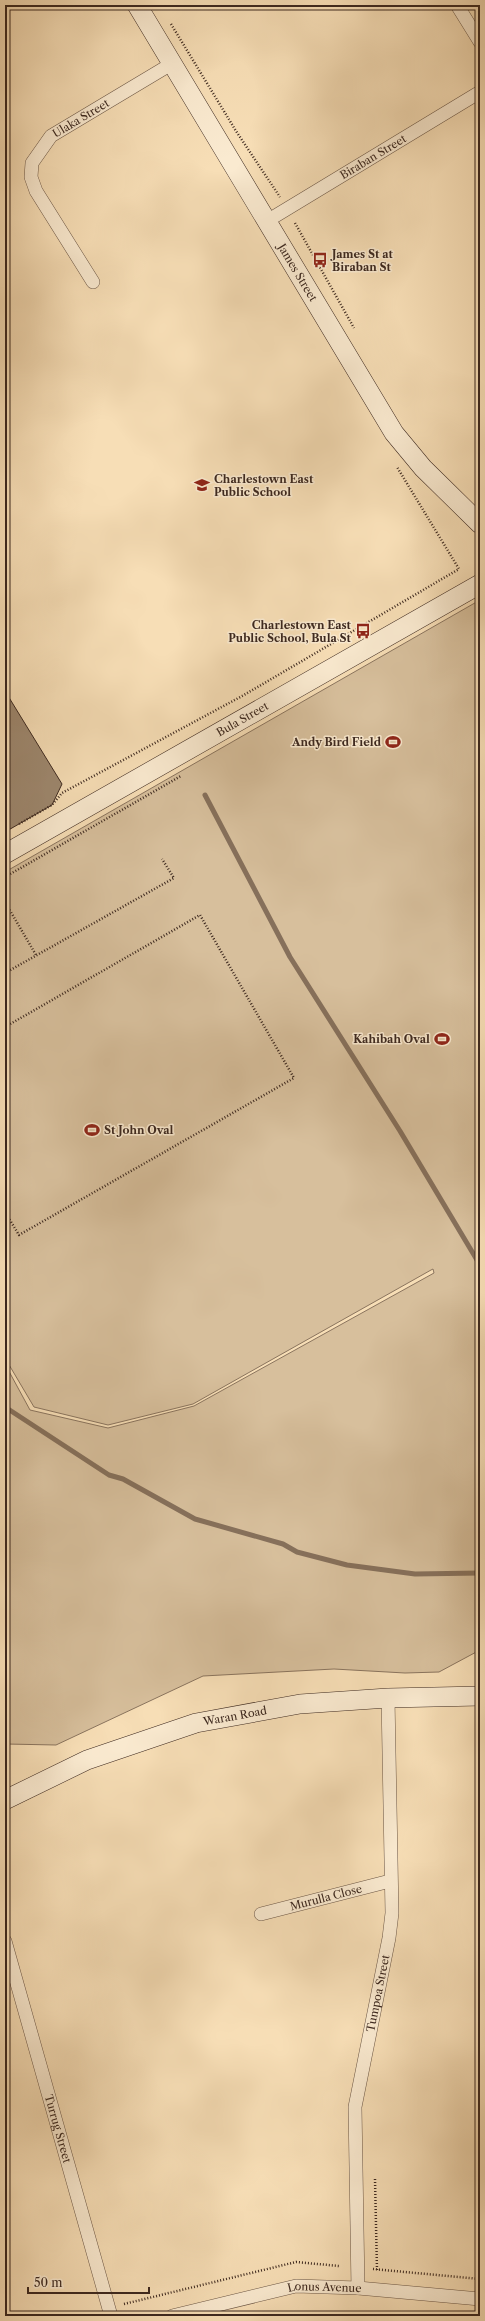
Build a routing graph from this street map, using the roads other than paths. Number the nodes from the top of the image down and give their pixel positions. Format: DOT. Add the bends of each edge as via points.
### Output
graph roads {
  1 [pos="137,5"];
  2 [pos="457,5"];
  3 [pos="480,42"];
  4 [pos="172,63"];
  5 [pos="480,92"];
  6 [pos="267,221"];
  7 [pos="93,282"];
  8 [pos="480,524"];
  9 [pos="480,584"];
  10 [pos="5,854"];
  11 [pos="480,1696"];
  12 [pos="388,1698"];
  13 [pos="5,1800"];
  14 [pos="390,1881"];
  15 [pos="261,1914"];
  16 [pos="5,1941"];
  17 [pos="358,2288"];
  18 [pos="480,2299"];
  19 [pos="111,2316"];
  20 [pos="172,2316"];
  1 -- 4 [label="street, James Street"];
  2 -- 3 [label="street"];
  4 -- 6 [label="street, James Street"];
  4 -- 7 [label="street, Ulaka Street" via="51,136 32,163 31,177 36,191"];
  5 -- 6 [label="street, Biraban Street"];
  6 -- 8 [label="street, James Street" via="394,433 423,468"];
  9 -- 10 [label="street, Bula Street"];
  11 -- 12 [label="street, Waran Road"];
  12 -- 13 [label="street, Waran Road" via="300,1704 196,1723 87,1760"];
  12 -- 14 [label="street, Tumpoa Street"];
  14 -- 15 [label="street, Murulla Close"];
  14 -- 17 [label="street, Tumpoa Street" via="390,1938 355,2107"];
  16 -- 19 [label="street, Turrug Street"];
  17 -- 18 [label="street, Lonus Avenue"];
  17 -- 20 [label="street, Lonus Avenue" via="296,2286"];
}
